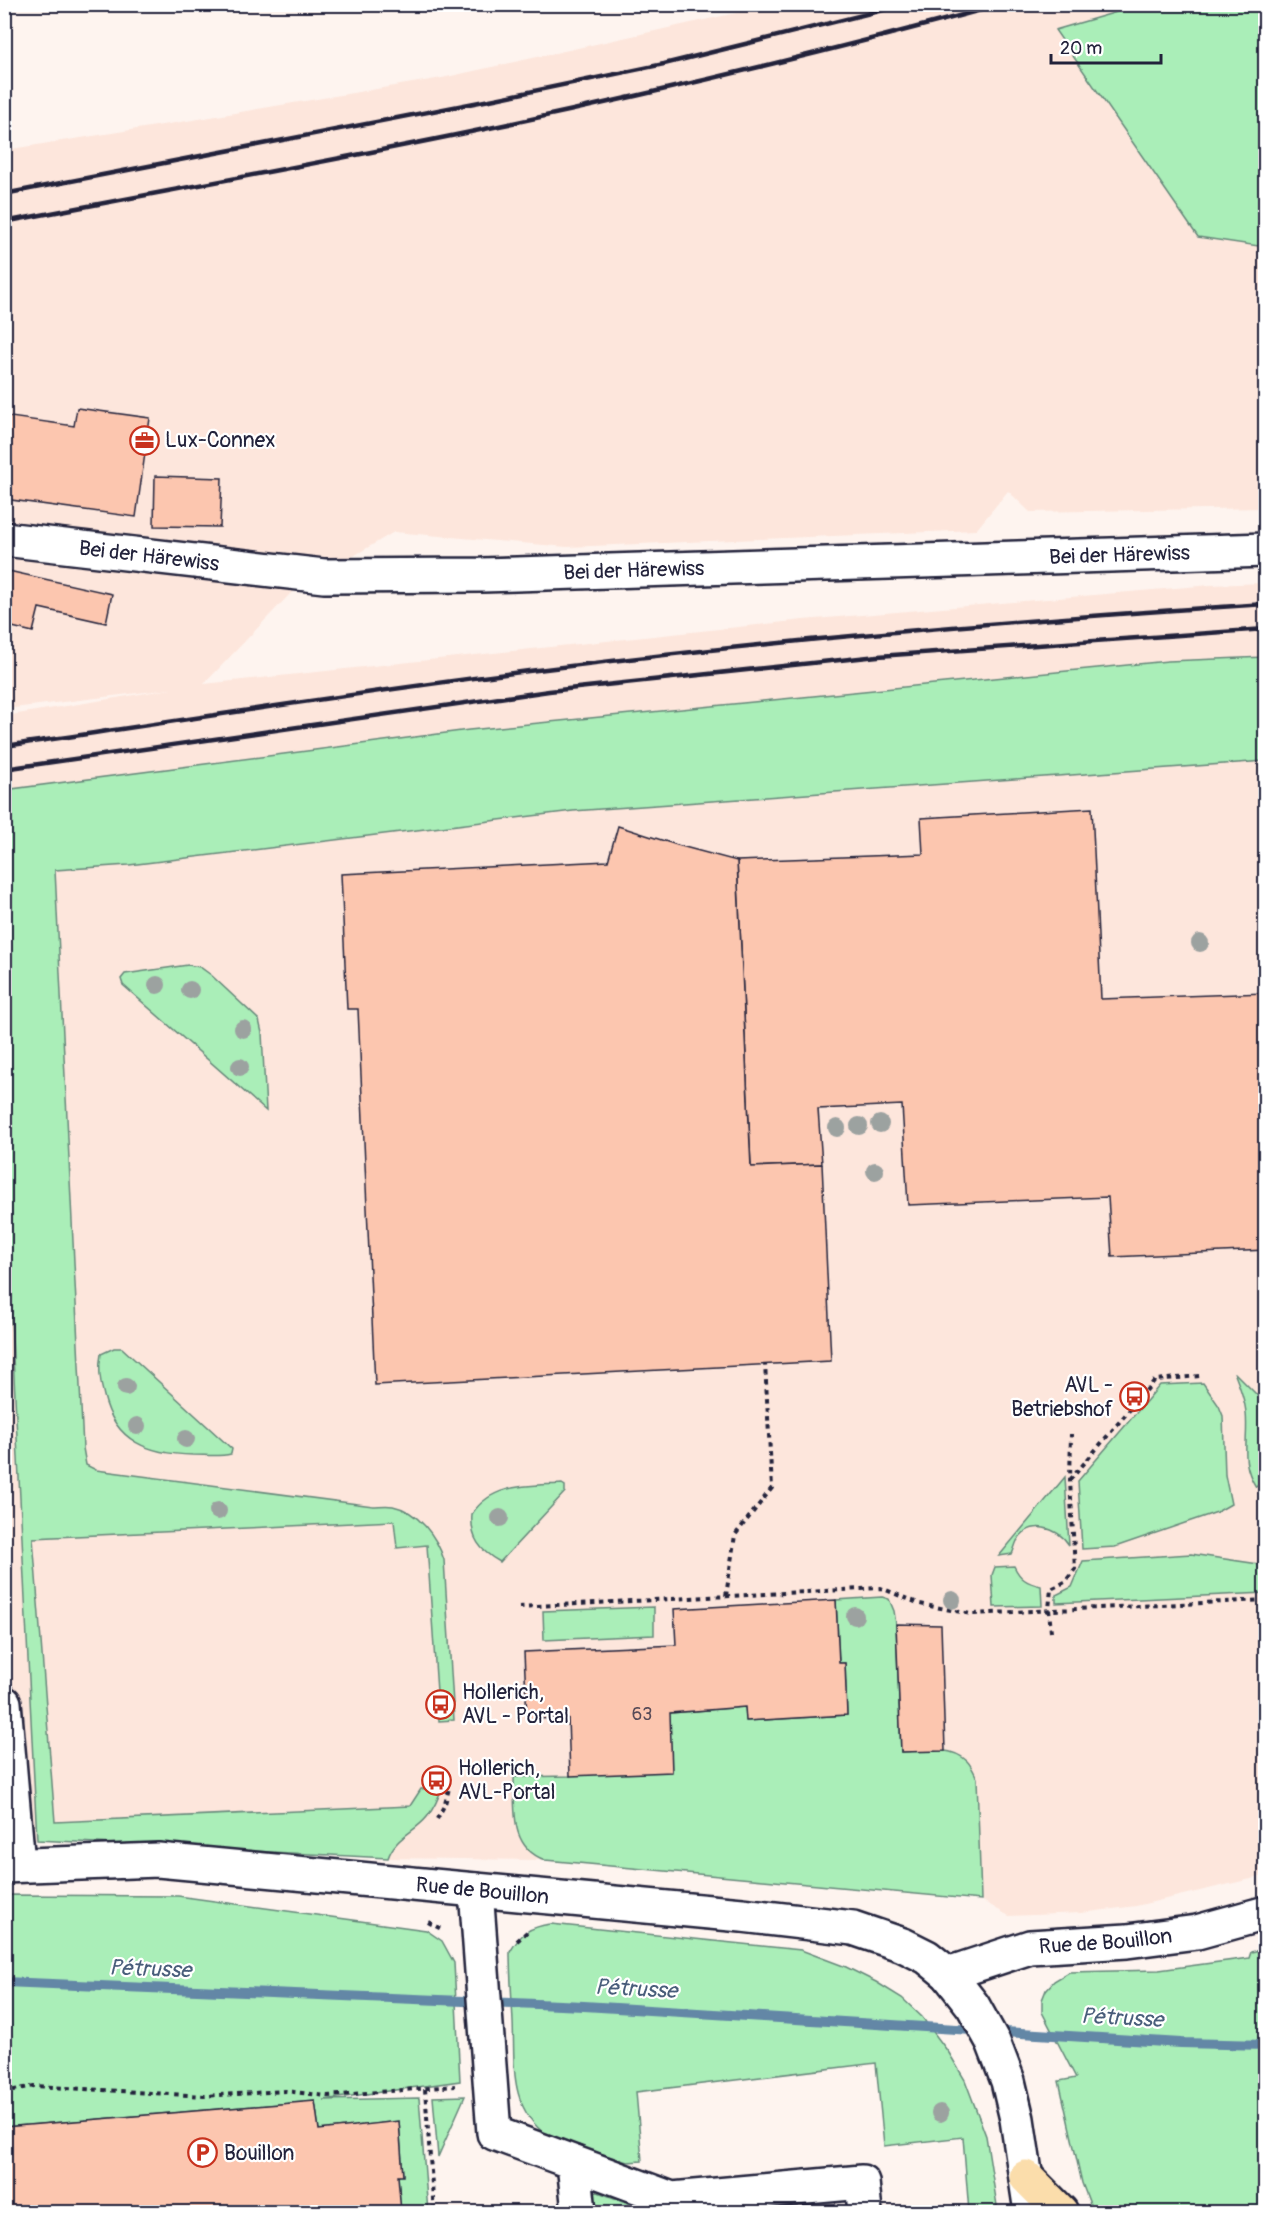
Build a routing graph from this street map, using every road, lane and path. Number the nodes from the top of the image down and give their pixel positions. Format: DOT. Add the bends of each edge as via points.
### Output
graph roads {
  1 [pos="4,538"];
  2 [pos="1266,550"];
  3 [pos="765,1364"];
  4 [pos="1200,1376"];
  5 [pos="1071,1434"];
  6 [pos="1070,1481"];
  7 [pos="726,1596"];
  8 [pos="1266,1600"];
  9 [pos="519,1607"];
  10 [pos="1049,1609"];
  11 [pos="1052,1632"];
  12 [pos="4,1703"];
  13 [pos="449,1788"];
  14 [pos="437,1819"];
  15 [pos="11,1865"];
  16 [pos="476,1890"];
  17 [pos="1266,1913"];
  18 [pos="950,1971"];
  19 [pos="464,2085"];
  20 [pos="425,2089"];
  21 [pos="4,2092"];
  22 [pos="574,2163"];
  23 [pos="1026,2177"];
  24 [pos="672,2206"];
  25 [pos="435,2212"];
  26 [pos="579,2212"];
  27 [pos="865,2212"];
  28 [pos="1031,2212"];
  29 [pos="1061,2212"];
  1 -- 2 [label="street, Bei der Härewiss" via="324,576 494,575"];
  3 -- 7 [label="path" via="772,1488 735,1535"];
  4 -- 6 [label="path" via="1155,1380"];
  5 -- 6 [label="path"];
  6 -- 10 [label="path" via="1074,1569 1065,1582 1051,1589"];
  7 -- 9 [label="path"];
  7 -- 10 [label="path" via="881,1588 920,1604 971,1614"];
  8 -- 10 [label="path"];
  10 -- 11 [label="path"];
  12 -- 15 [label="street"];
  13 -- 14 [label="path"];
  15 -- 16 [label="street, Rue de Bouillon" via="158,1860"];
  16 -- 18 [label="street, Rue de Bouillon" via="853,1928 903,1945"];
  16 -- 22 [label="street" via="494,2133"];
  17 -- 18 [label="street, Rue de Bouillon" via="1197,1932 1030,1947"];
  18 -- 23 [label="street, Rue de Bouillon" via="993,2042 1008,2081"];
  19 -- 20 [label="path"];
  20 -- 21 [label="path" via="327,2096 286,2091 204,2096 34,2086"];
  20 -- 25 [label="path"];
  22 -- 24 [label="street"];
  22 -- 26 [label="street"];
  23 -- 28 [label="street, Rue de Bouillon"];
  23 -- 29 [label="highway"];
  24 -- 27 [label="street" via="862,2182"];
}
